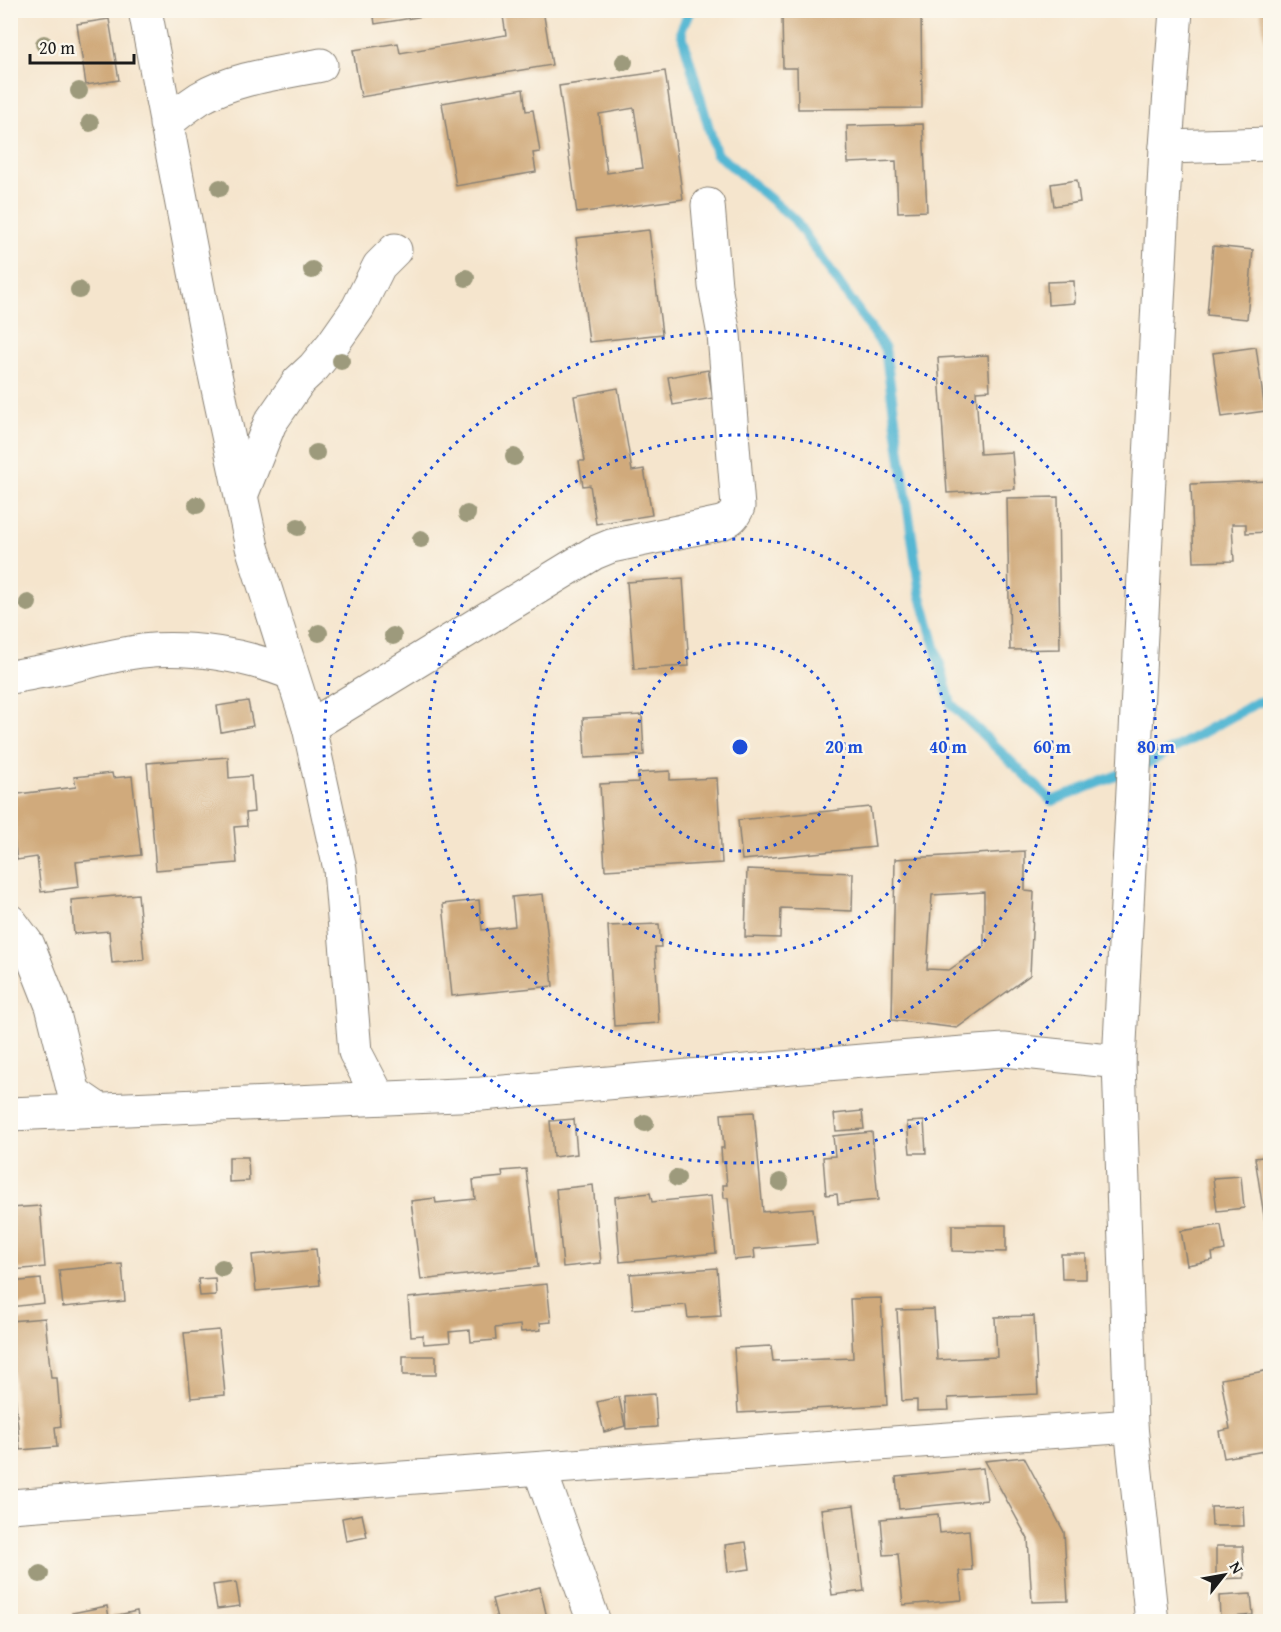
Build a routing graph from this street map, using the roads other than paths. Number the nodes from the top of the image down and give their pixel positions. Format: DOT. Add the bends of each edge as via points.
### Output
graph roads {
  1 [pos="145,10"];
  2 [pos="1176,10"];
  3 [pos="321,64"];
  4 [pos="166,124"];
  5 [pos="1270,144"];
  6 [pos="1166,147"];
  7 [pos="708,206"];
  8 [pos="395,250"];
  9 [pos="241,496"];
  10 [pos="291,673"];
  11 [pos="10,677"];
  12 [pos="309,727"];
  13 [pos="10,921"];
  14 [pos="1119,1062"];
  15 [pos="379,1098"];
  16 [pos="99,1110"];
  17 [pos="10,1114"];
  18 [pos="1131,1426"];
  19 [pos="540,1470"];
  20 [pos="10,1506"];
  21 [pos="594,1622"];
  22 [pos="1152,1622"];
  1 -- 4 [label="street"];
  2 -- 6 [label="street"];
  3 -- 4 [label="street" via="229,85 202,97"];
  4 -- 9 [label="street"];
  5 -- 6 [label="street"];
  6 -- 14 [label="street"];
  7 -- 12 [label="street" via="724,335 738,507 735,514 721,523 610,546 594,553"];
  8 -- 9 [label="street" via="379,266 358,308 332,345 299,381 270,423"];
  9 -- 10 [label="street" via="252,547"];
  10 -- 11 [label="street" via="235,657 171,650 141,651"];
  10 -- 12 [label="street"];
  12 -- 15 [label="street" via="340,869 355,1052"];
  13 -- 16 [label="street" via="27,945 52,1006 74,1093"];
  14 -- 15 [label="street" via="1004,1050 481,1094"];
  14 -- 18 [label="street"];
  15 -- 16 [label="street"];
  16 -- 17 [label="street"];
  18 -- 19 [label="street"];
  18 -- 22 [label="street"];
  19 -- 20 [label="street"];
  19 -- 21 [label="street"];
}
